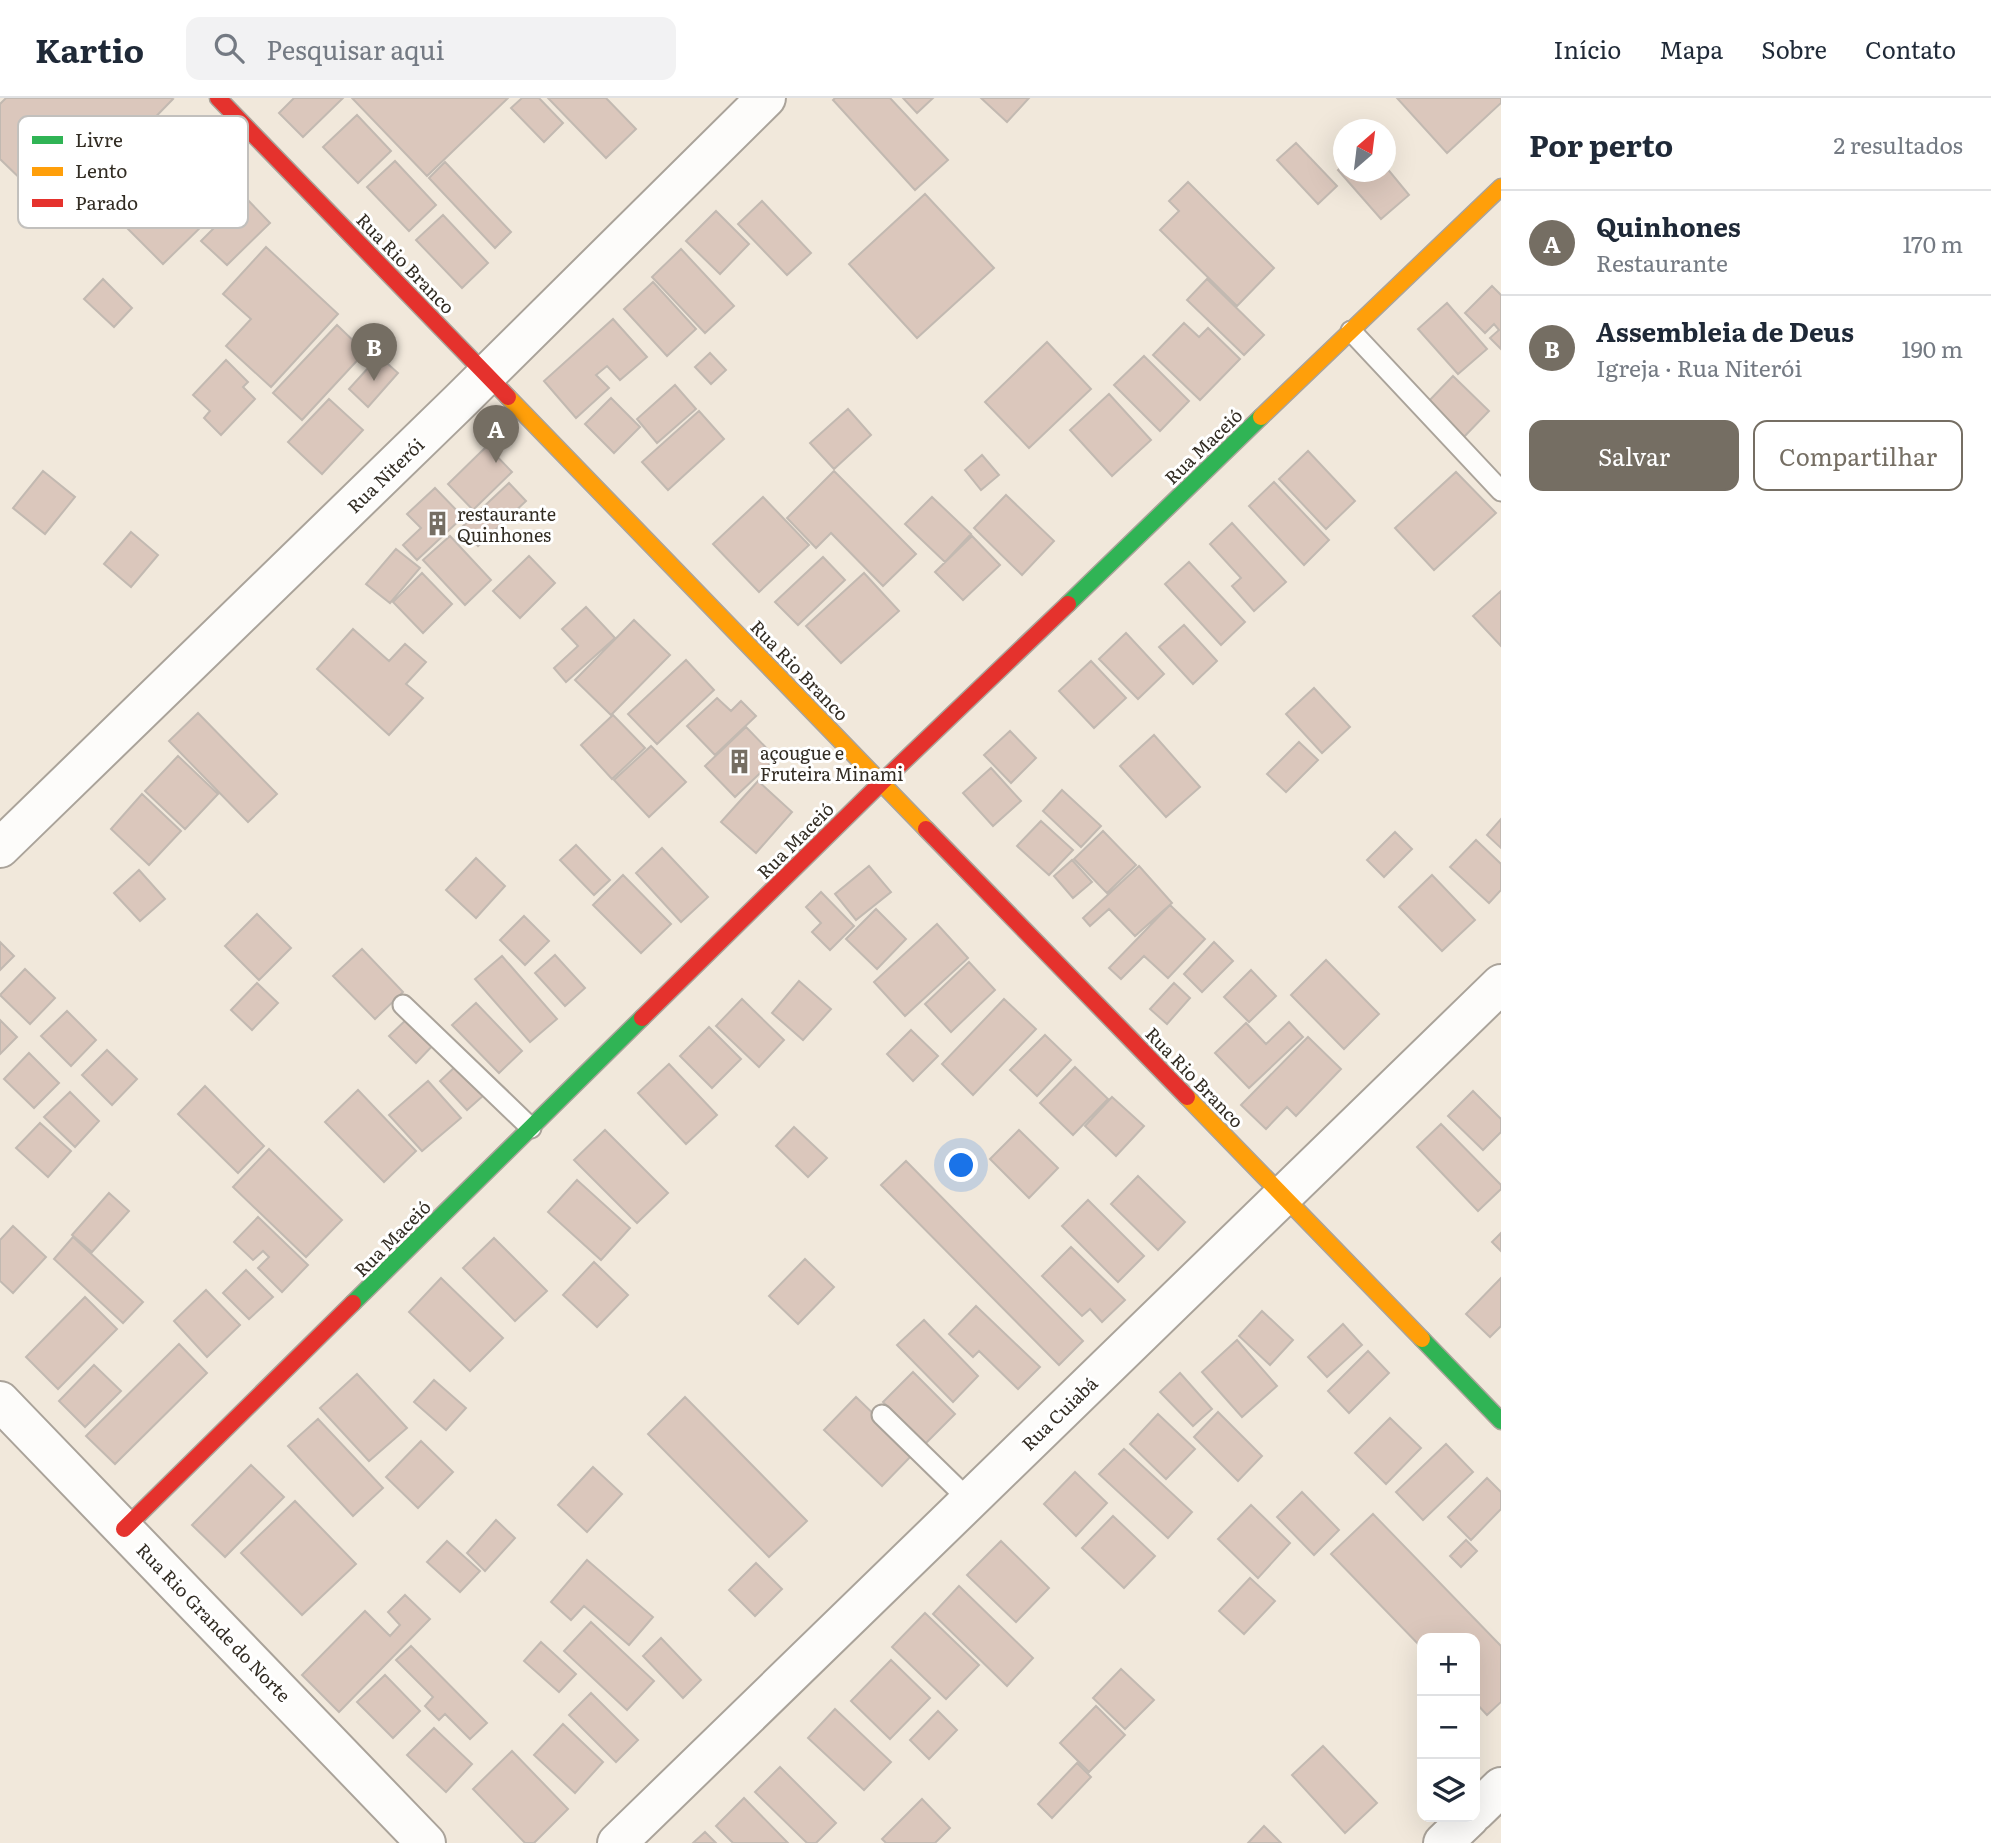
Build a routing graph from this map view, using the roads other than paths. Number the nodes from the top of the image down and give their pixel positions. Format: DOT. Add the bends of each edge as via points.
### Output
graph roads {
  1 [pos="218,98"];
  2 [pos="766,98"];
  3 [pos="235,116"];
  4 [pos="248,129"];
  5 [pos="1501,187"];
  6 [pos="1351,331"];
  7 [pos="487,375"];
  8 [pos="1501,491"];
  9 [pos="882,782"];
  10 [pos="0,848"];
  11 [pos="1501,984"];
  12 [pos="403,1005"];
  13 [pos="531,1128"];
  14 [pos="1283,1196"];
  15 [pos="0,1401"];
  16 [pos="882,1415"];
  17 [pos="1501,1421"];
  18 [pos="969,1500"];
  19 [pos="124,1529"];
  20 [pos="1501,1787"];
  21 [pos="1480,1807"];
  22 [pos="1465,1822"];
  23 [pos="426,1843"];
  24 [pos="617,1843"];
  25 [pos="1443,1843"];
  1 -- 3 [label="street, Rua Rio Branco"];
  2 -- 7 [label="street, Rua Niterói"];
  4 -- 7 [label="street, Rua Rio Branco"];
  5 -- 6 [label="street, Rua Maceió"];
  6 -- 8 [label="lane"];
  6 -- 9 [label="street, Rua Maceió"];
  7 -- 9 [label="street, Rua Rio Branco"];
  7 -- 10 [label="street, Rua Niterói"];
  9 -- 13 [label="street, Rua Maceió"];
  9 -- 14 [label="street, Rua Rio Branco"];
  11 -- 14 [label="street, Rua Cuiabá"];
  12 -- 13 [label="lane"];
  13 -- 19 [label="street, Rua Maceió"];
  14 -- 17 [label="street, Rua Rio Branco"];
  14 -- 18 [label="street, Rua Cuiabá"];
  15 -- 19 [label="street, Rua Rio Grande do Norte"];
  16 -- 18 [label="lane"];
  18 -- 24 [label="street, Rua Cuiabá"];
  19 -- 23 [label="street, Rua Rio Grande do Norte"];
  20 -- 21 [label="street"];
  22 -- 25 [label="street"];
}
